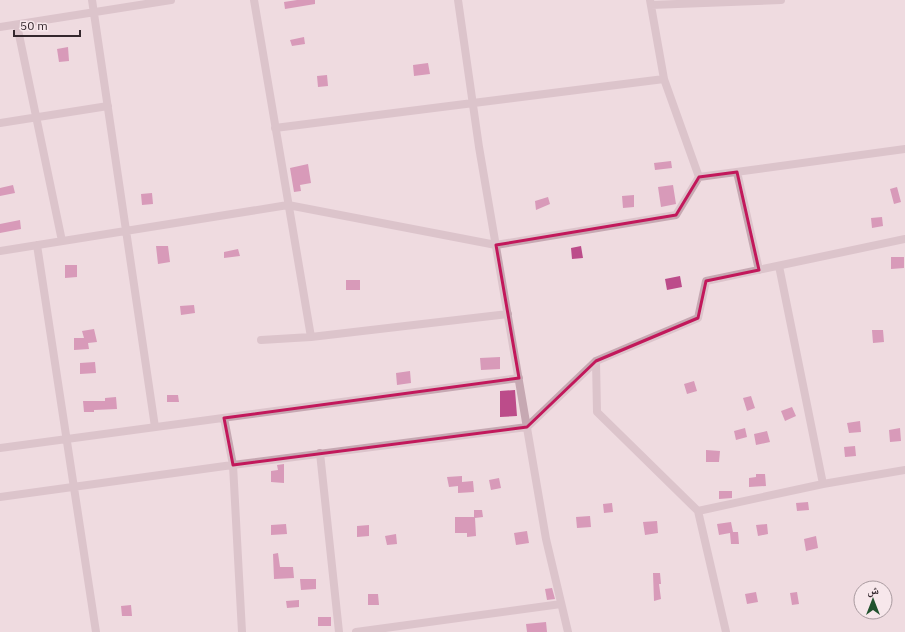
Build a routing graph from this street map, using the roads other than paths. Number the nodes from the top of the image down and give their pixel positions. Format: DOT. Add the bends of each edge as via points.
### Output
graph roads {
  1 [pos="92,0"];
  2 [pos="171,0"];
  3 [pos="254,0"];
  4 [pos="458,0"];
  5 [pos="781,0"];
  6 [pos="160,1"];
  7 [pos="651,3"];
  8 [pos="94,12"];
  9 [pos="17,24"];
  10 [pos="0,27"];
  11 [pos="664,79"];
  12 [pos="473,103"];
  13 [pos="108,106"];
  14 [pos="36,117"];
  15 [pos="0,123"];
  16 [pos="275,128"];
  17 [pos="905,149"];
  18 [pos="737,172"];
  19 [pos="699,177"];
  20 [pos="288,205"];
  21 [pos="126,231"];
  22 [pos="905,239"];
  23 [pos="62,241"];
  24 [pos="37,245"];
  25 [pos="496,245"];
  26 [pos="0,251"];
  27 [pos="779,266"];
  28 [pos="759,270"];
  29 [pos="508,314"];
  30 [pos="311,337"];
  31 [pos="261,340"];
  32 [pos="596,361"];
  33 [pos="519,378"];
  34 [pos="224,418"];
  35 [pos="155,427"];
  36 [pos="527,427"];
  37 [pos="66,439"];
  38 [pos="0,448"];
  39 [pos="320,454"];
  40 [pos="233,465"];
  41 [pos="905,470"];
  42 [pos="823,484"];
  43 [pos="74,486"];
  44 [pos="0,497"];
  45 [pos="698,511"];
  46 [pos="562,604"];
  47 [pos="96,632"];
  48 [pos="242,632"];
  49 [pos="339,632"];
  50 [pos="359,632"];
  51 [pos="568,632"];
  52 [pos="726,632"];
  1 -- 8 [label="street"];
  2 -- 6 [label="street"];
  3 -- 16 [label="street"];
  4 -- 12 [label="street"];
  5 -- 7 [label="street"];
  6 -- 8 [label="street"];
  7 -- 11 [label="street"];
  8 -- 9 [label="street"];
  8 -- 13 [label="street"];
  9 -- 10 [label="street"];
  9 -- 14 [label="street"];
  11 -- 12 [label="street"];
  11 -- 19 [label="street"];
  12 -- 16 [label="street"];
  12 -- 25 [label="street"];
  13 -- 14 [label="street"];
  13 -- 21 [label="street"];
  14 -- 15 [label="street"];
  14 -- 23 [label="street"];
  16 -- 20 [label="street"];
  17 -- 18 [label="street"];
  18 -- 19 [label="street"];
  18 -- 28 [label="street"];
  19 -- 25 [label="street" via="676,215"];
  20 -- 21 [label="street"];
  20 -- 25 [label="street"];
  20 -- 30 [label="street"];
  21 -- 23 [label="street"];
  21 -- 35 [label="street"];
  22 -- 27 [label="street"];
  23 -- 24 [label="street"];
  24 -- 26 [label="street"];
  24 -- 37 [label="street"];
  25 -- 29 [label="street"];
  27 -- 28 [label="street"];
  27 -- 42 [label="street"];
  28 -- 32 [label="street" via="706,281 698,318"];
  29 -- 30 [label="street"];
  29 -- 33 [label="street"];
  30 -- 31 [label="street"];
  32 -- 36 [label="street"];
  32 -- 45 [label="street" via="597,412"];
  33 -- 34 [label="street"];
  33 -- 36 [label="street"];
  34 -- 35 [label="street"];
  34 -- 40 [label="street"];
  35 -- 37 [label="street"];
  36 -- 39 [label="street"];
  36 -- 46 [label="street" via="546,539"];
  37 -- 38 [label="street"];
  37 -- 43 [label="street"];
  39 -- 40 [label="street"];
  39 -- 49 [label="street"];
  40 -- 43 [label="street"];
  40 -- 48 [label="street"];
  41 -- 42 [label="street"];
  42 -- 45 [label="street"];
  43 -- 44 [label="street"];
  43 -- 47 [label="street"];
  45 -- 52 [label="street"];
  46 -- 50 [label="street"];
  46 -- 51 [label="street"];
}
